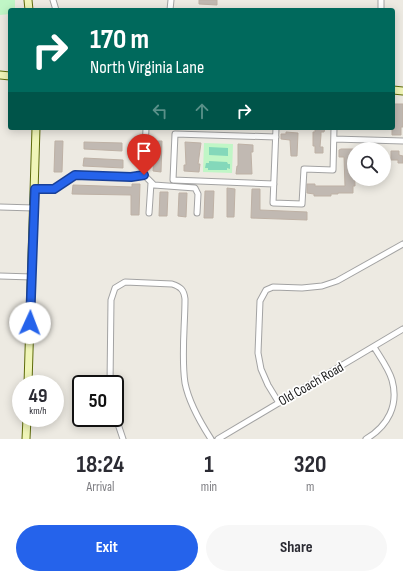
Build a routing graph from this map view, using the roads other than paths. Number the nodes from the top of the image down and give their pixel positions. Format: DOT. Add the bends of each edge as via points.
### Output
graph roads {
  1 [pos="36,130"];
  2 [pos="146,130"];
  3 [pos="276,130"];
  4 [pos="334,130"];
  5 [pos="276,137"];
  6 [pos="334,139"];
  7 [pos="403,141"];
  8 [pos="144,175"];
  9 [pos="151,183"];
  10 [pos="274,184"];
  11 [pos="35,189"];
  12 [pos="0,207"];
  13 [pos="34,208"];
  14 [pos="149,213"];
  15 [pos="197,213"];
  16 [pos="403,244"];
  17 [pos="0,276"];
  18 [pos="32,277"];
  19 [pos="403,329"];
  20 [pos="374,347"];
  21 [pos="28,375"];
  22 [pos="110,375"];
  23 [pos="279,403"];
  24 [pos="27,427"];
  25 [pos="119,427"];
  26 [pos="26,439"];
  27 [pos="123,439"];
  28 [pos="211,439"];
  29 [pos="218,439"];
  30 [pos="366,439"];
  1 -- 11 [label="main road"];
  2 -- 8 [label="street"];
  3 -- 5 [label="street"];
  4 -- 6 [label="street"];
  5 -- 10 [label="street"];
  5 -- 10 [label="street" via="175,134 173,180"];
  6 -- 7 [label="street"];
  6 -- 10 [label="street" via="333,170 304,169 302,204 273,202"];
  8 -- 9 [label="street"];
  8 -- 11 [label="street" via="75,175 54,189"];
  9 -- 14 [label="street"];
  9 -- 15 [label="street" via="159,186 195,188 198,194"];
  11 -- 13 [label="main road"];
  12 -- 13 [label="street"];
  13 -- 18 [label="main road"];
  16 -- 23 [label="street" via="327,285 302,288 273,287 266,290 260,301 258,353 261,369"];
  17 -- 18 [label="street"];
  18 -- 21 [label="main road"];
  19 -- 20 [label="street, Old Coach Road"];
  20 -- 23 [label="street, Old Coach Road"];
  20 -- 30 [label="street" via="392,380 395,396 392,413 383,427"];
  22 -- 28 [label="street" via="113,292 119,284 172,284 182,289 185,384 192,406"];
  23 -- 29 [label="street, Old Coach Road"];
  24 -- 26 [label="main road"];
  25 -- 27 [label="street"];
}
